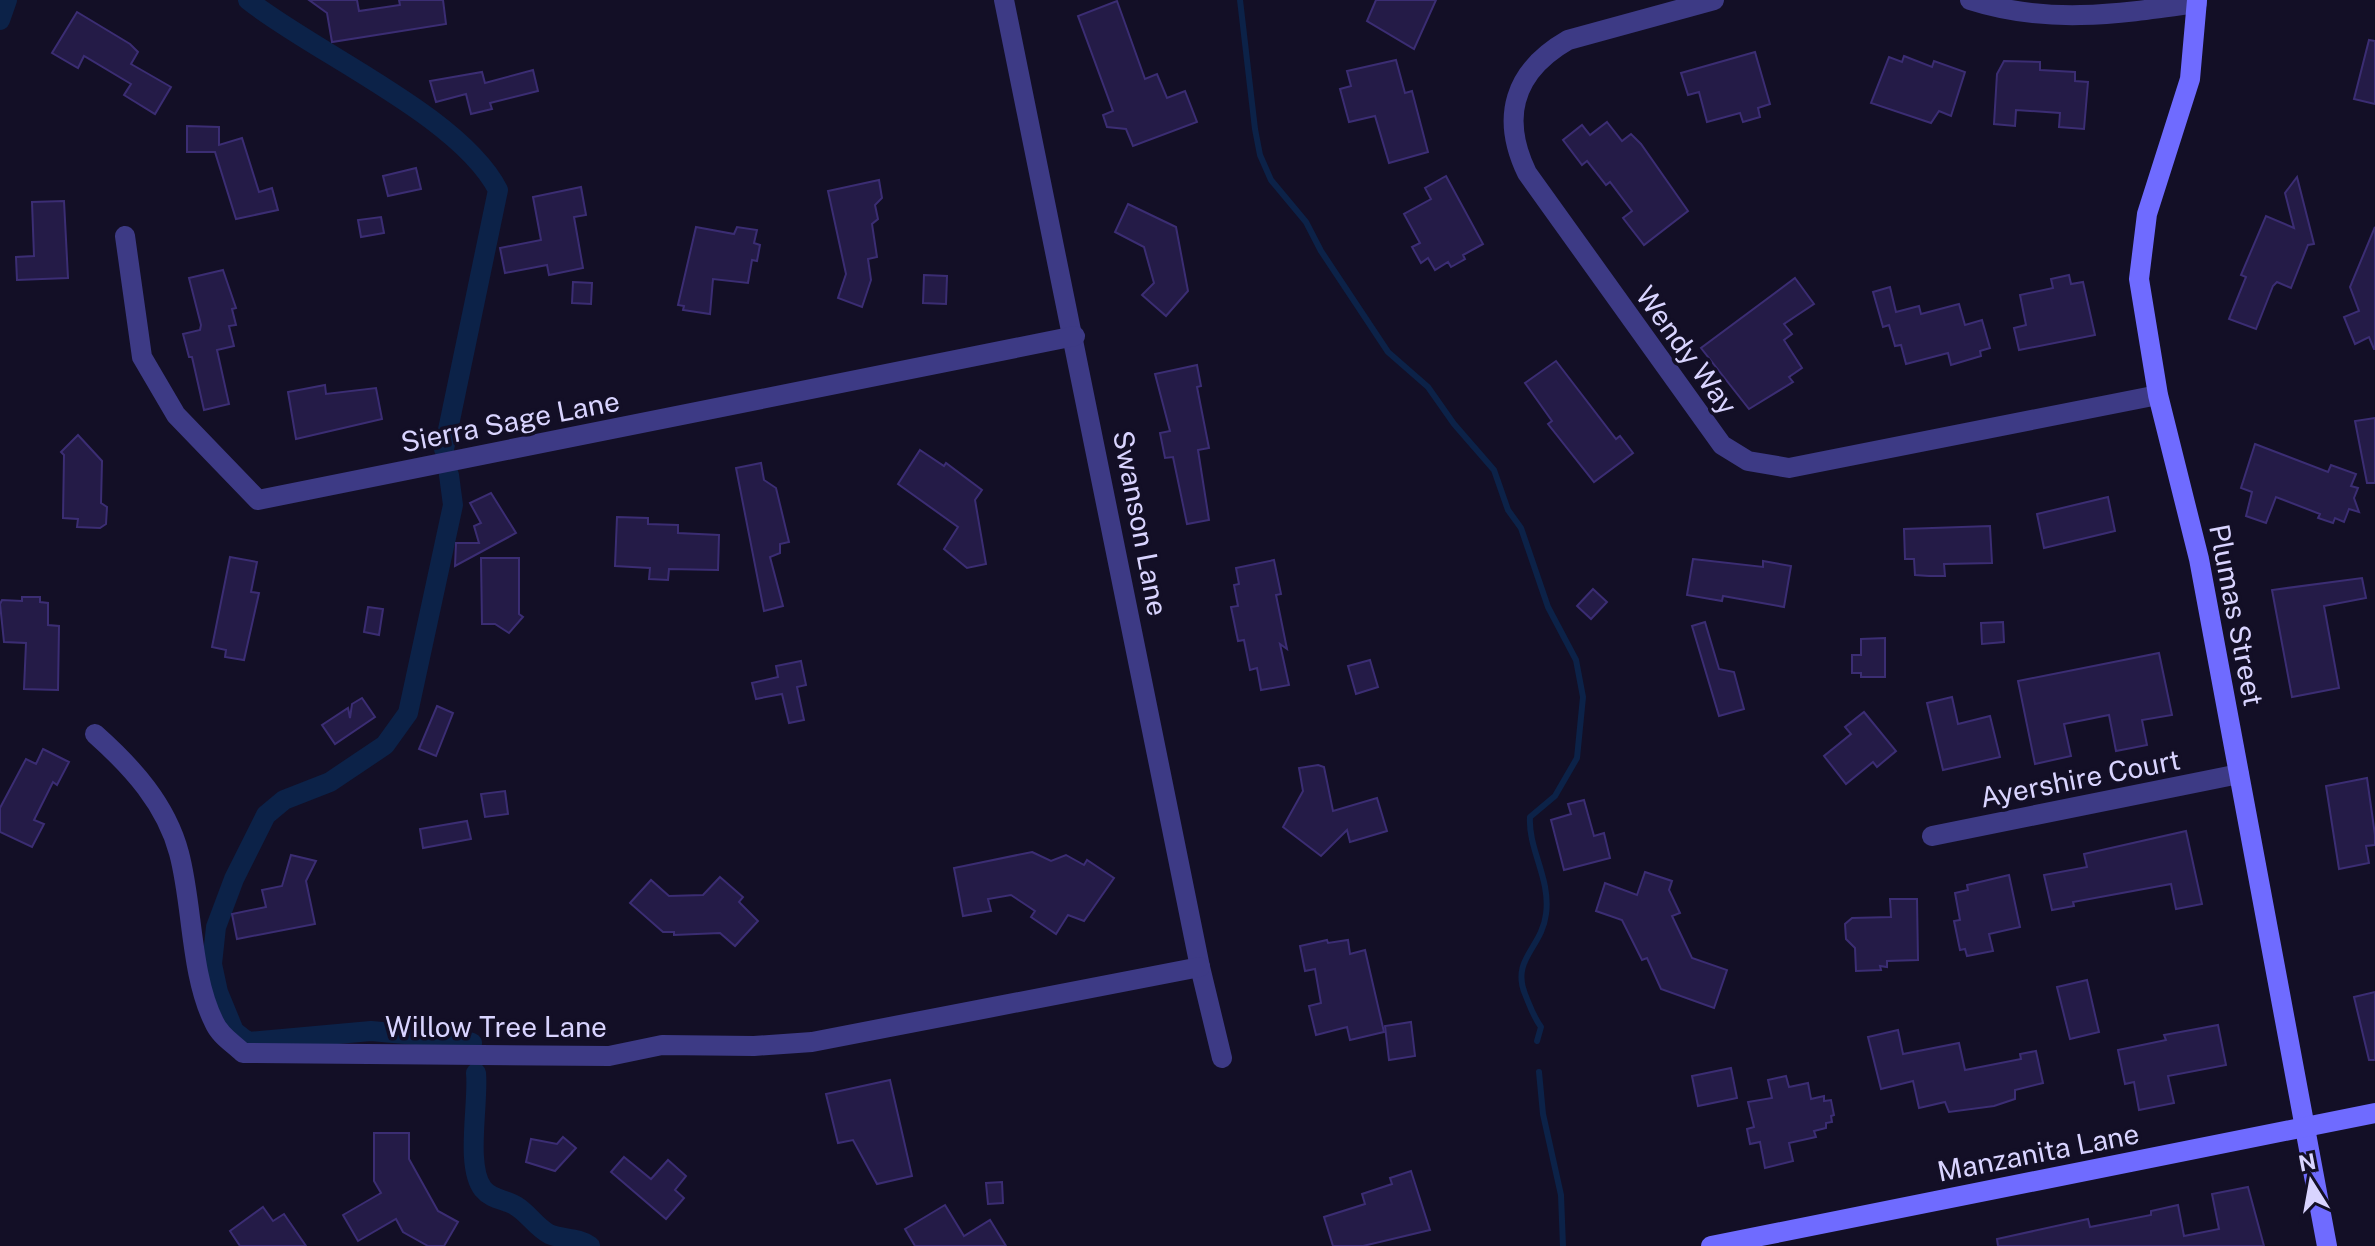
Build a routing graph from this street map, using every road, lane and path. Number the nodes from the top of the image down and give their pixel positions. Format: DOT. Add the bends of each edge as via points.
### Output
graph roads {
  1 [pos="1004,0"];
  2 [pos="1714,0"];
  3 [pos="1970,0"];
  4 [pos="2197,1"];
  5 [pos="125,236"];
  6 [pos="1075,336"];
  7 [pos="2158,395"];
  8 [pos="95,734"];
  9 [pos="2239,774"];
  10 [pos="1932,836"];
  11 [pos="1200,967"];
  12 [pos="1222,1058"];
  13 [pos="2375,1113"];
  14 [pos="2304,1127"];
  15 [pos="1711,1246"];
  16 [pos="2327,1246"];
  1 -- 6 [label="street, Swanson Lane"];
  2 -- 7 [label="street, Wendy Way" via="1568,40 1548,52 1521,86 1512,129 1527,173 1722,445 1748,461 1789,468"];
  3 -- 4 [label="street" via="2070,18"];
  4 -- 7 [label="street, Plumas Street" via="2190,79 2141,248 2142,304"];
  5 -- 6 [label="street, Sierra Sage Lane" via="142,357 176,415 258,500"];
  6 -- 11 [label="street, Swanson Lane"];
  7 -- 9 [label="street, Plumas Street" via="2199,559"];
  8 -- 11 [label="street, Willow Tree Lane" via="138,776 170,827 213,1021 243,1053 609,1056 662,1045 812,1042"];
  9 -- 10 [label="street, Ayershire Court"];
  9 -- 14 [label="street, Plumas Street"];
  11 -- 12 [label="street, Swanson Lane"];
  13 -- 14 [label="street, Manzanita Lane"];
  14 -- 15 [label="street, Manzanita Lane"];
  14 -- 16 [label="street, Plumas Street"];
}
